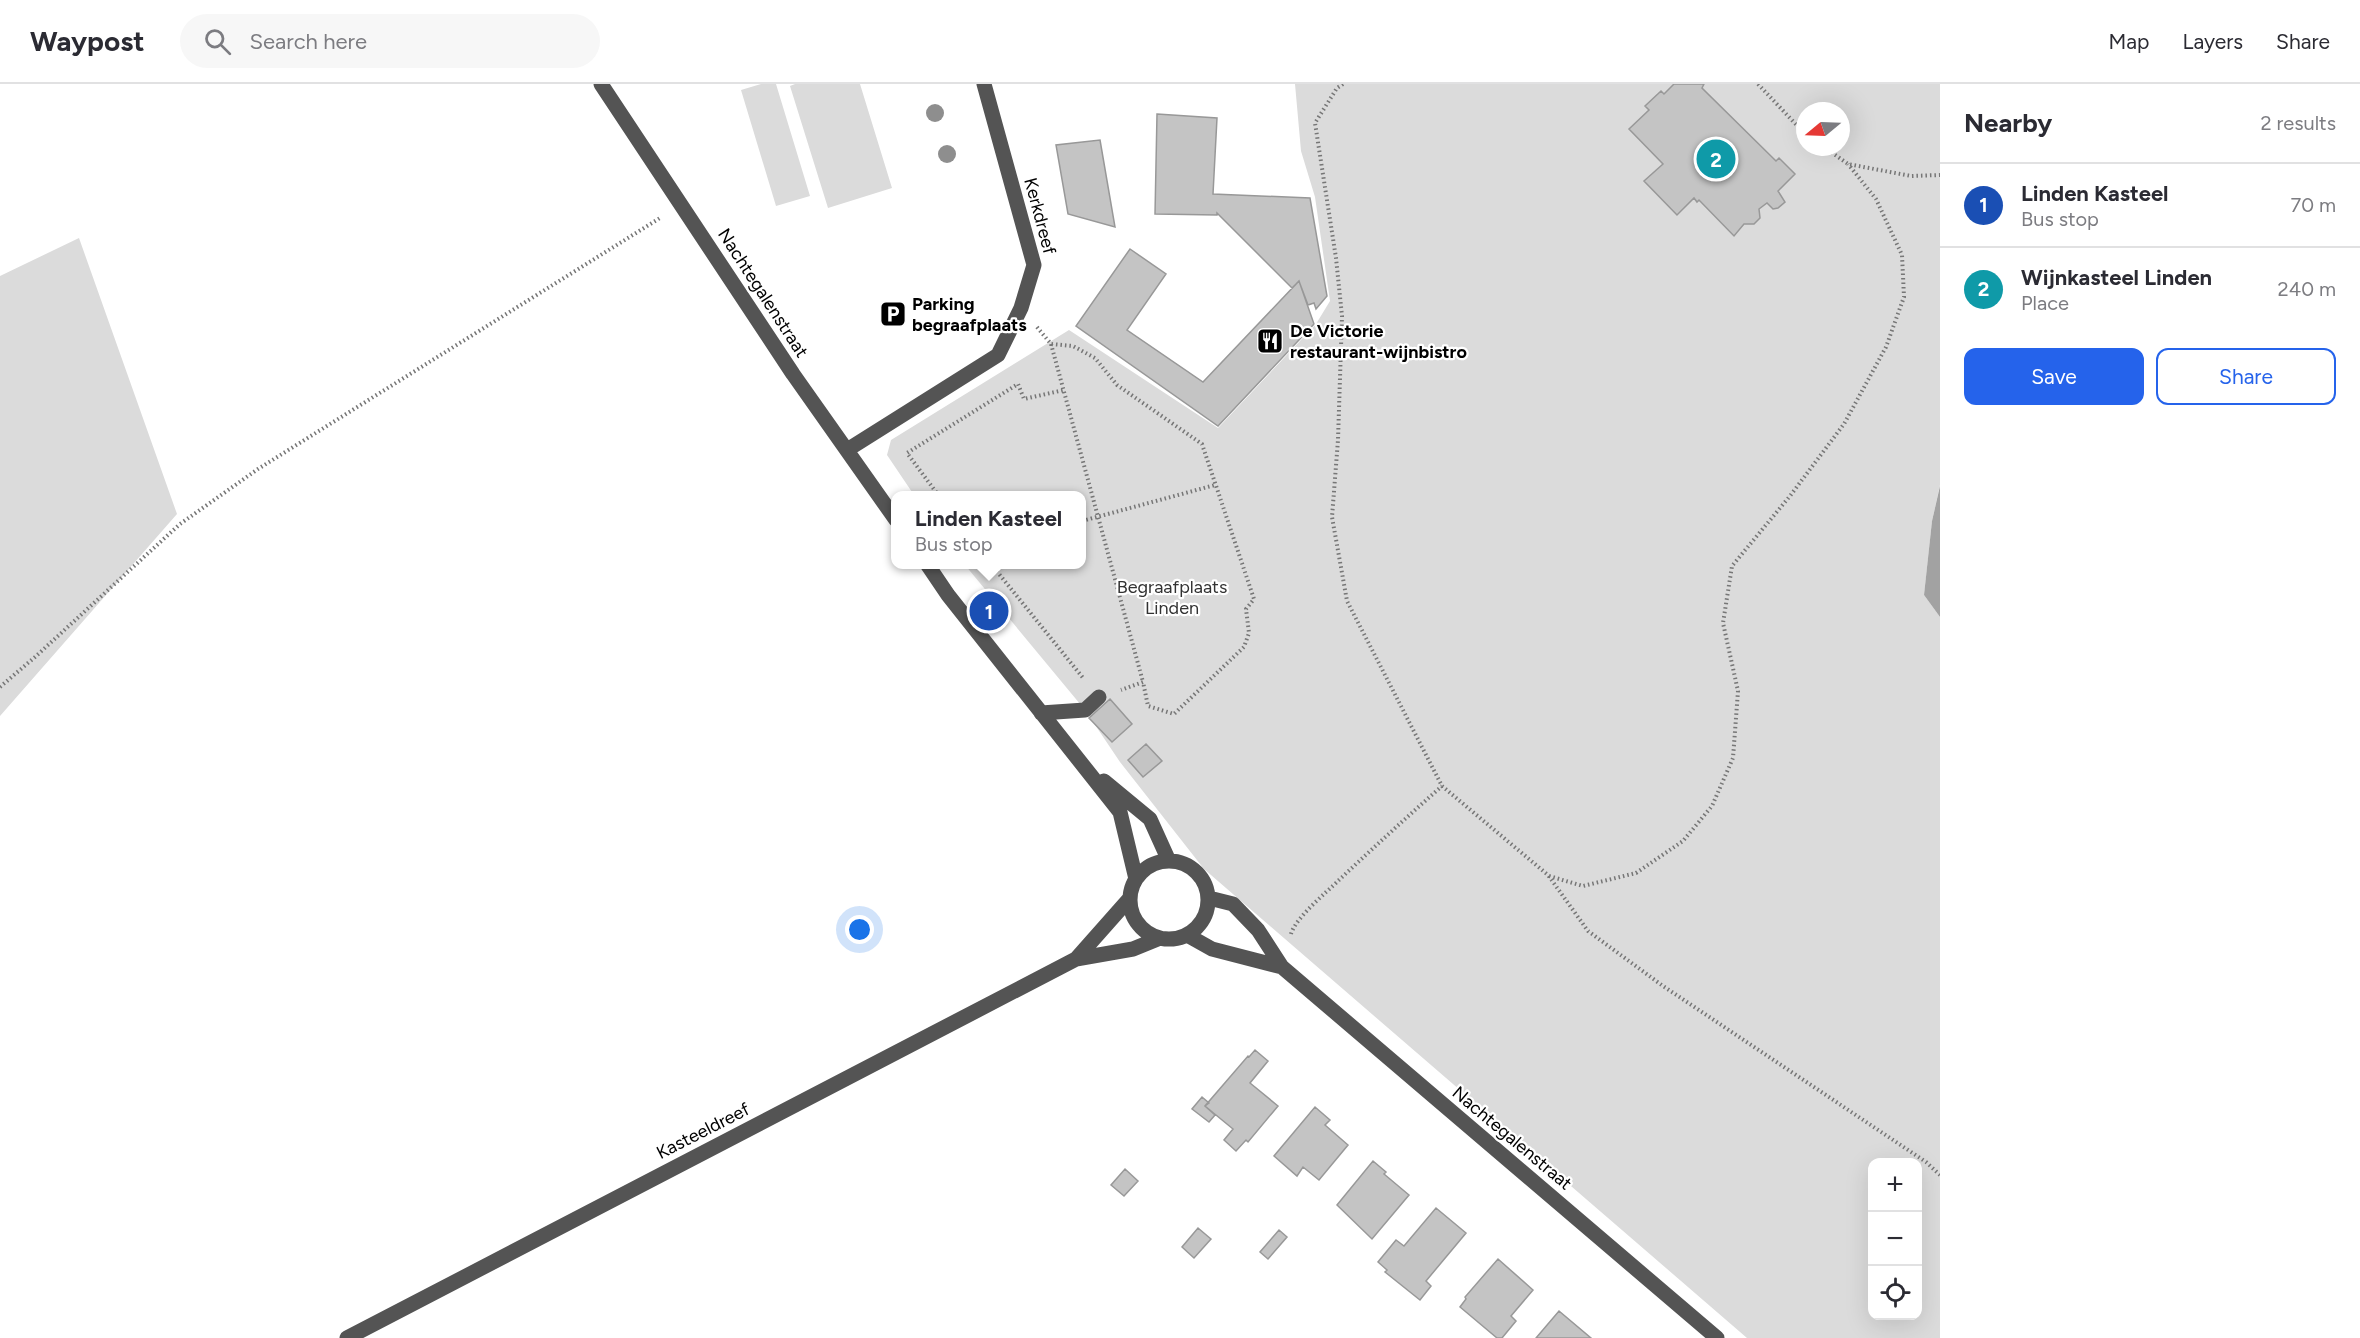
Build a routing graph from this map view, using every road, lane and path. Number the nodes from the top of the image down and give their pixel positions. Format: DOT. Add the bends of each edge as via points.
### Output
graph roads {
  1 [pos="601,84"];
  2 [pos="984,84"];
  3 [pos="1343,84"];
  4 [pos="1758,84"];
  5 [pos="1796,124"];
  6 [pos="1837,156"];
  7 [pos="1848,164"];
  8 [pos="1940,175"];
  9 [pos="681,205"];
  10 [pos="1021,308"];
  11 [pos="1051,344"];
  12 [pos="1064,390"];
  13 [pos="847,450"];
  14 [pos="1215,485"];
  15 [pos="936,491"];
  16 [pos="891,513"];
  17 [pos="1100,517"];
  18 [pos="1086,520"];
  19 [pos="931,569"];
  20 [pos="995,569"];
  21 [pos="1143,682"];
  22 [pos="0,687"];
  23 [pos="1099,697"];
  24 [pos="1041,712"];
  25 [pos="1081,761"];
  26 [pos="1442,786"];
  27 [pos="1169,861"];
  28 [pos="1548,875"];
  29 [pos="1136,879"];
  30 [pos="1130,898"];
  31 [pos="1209,898"];
  32 [pos="1187,935"];
  33 [pos="1160,938"];
  34 [pos="1076,959"];
  35 [pos="1282,967"];
  36 [pos="1940,1175"];
  37 [pos="347,1338"];
  38 [pos="1718,1338"];
  1 -- 9 [label="street, Nachtegalenstraat"];
  2 -- 10 [label="street, Kerkdreef" via="1034,265"];
  3 -- 26 [label="path" via="1316,123 1342,316 1332,517 1347,601"];
  4 -- 5 [label="path"];
  6 -- 7 [label="path"];
  7 -- 8 [label="path" via="1911,176"];
  7 -- 28 [label="path" via="1876,200 1902,255 1904,297 1886,347 1844,424 1732,566 1723,623 1738,691 1733,758 1712,806 1683,841 1636,873 1583,886"];
  9 -- 13 [label="street, Nachtegalenstraat"];
  9 -- 22 [label="path" via="258,469 199,510"];
  10 -- 11 [label="path"];
  10 -- 13 [label="street, Kerkdreef" via="998,355"];
  11 -- 12 [label="path"];
  11 -- 14 [label="path" via="1073,346 1095,358 1117,385 1202,444"];
  12 -- 15 [label="path" via="1024,399 1018,384 907,453"];
  12 -- 17 [label="path"];
  13 -- 16 [label="street, Nachtegalenstraat"];
  14 -- 17 [label="path"];
  14 -- 21 [label="path" via="1254,599 1246,609 1249,633 1244,647 1174,714 1148,706"];
  17 -- 18 [label="path"];
  17 -- 21 [label="path"];
  19 -- 24 [label="street"];
  20 -- 23 [label="path"];
  21 -- 23 [label="path"];
  23 -- 24 [label="street" via="1085,710"];
  24 -- 25 [label="street"];
  25 -- 27 [label="street" via="1150,819"];
  25 -- 29 [label="street" via="1120,812"];
  26 -- 28 [label="path"];
  26 -- 35 [label="path" via="1293,928"];
  27 -- 29 [label="street" via="1147,867"];
  27 -- 31 [label="street" via="1195,870"];
  28 -- 36 [label="path" via="1588,931"];
  29 -- 30 [label="street"];
  30 -- 33 [label="street" via="1133,916 1143,929"];
  30 -- 34 [label="street, Kasteeldreef"];
  31 -- 32 [label="street" via="1206,916"];
  31 -- 35 [label="street, Nachtegalenstraat" via="1233,904 1258,930"];
  32 -- 33 [label="street"];
  32 -- 35 [label="street, Nachtegalenstraat" via="1212,949"];
  33 -- 34 [label="street, Kasteeldreef" via="1133,949"];
  34 -- 37 [label="street, Kasteeldreef"];
  35 -- 38 [label="street, Nachtegalenstraat"];
}
